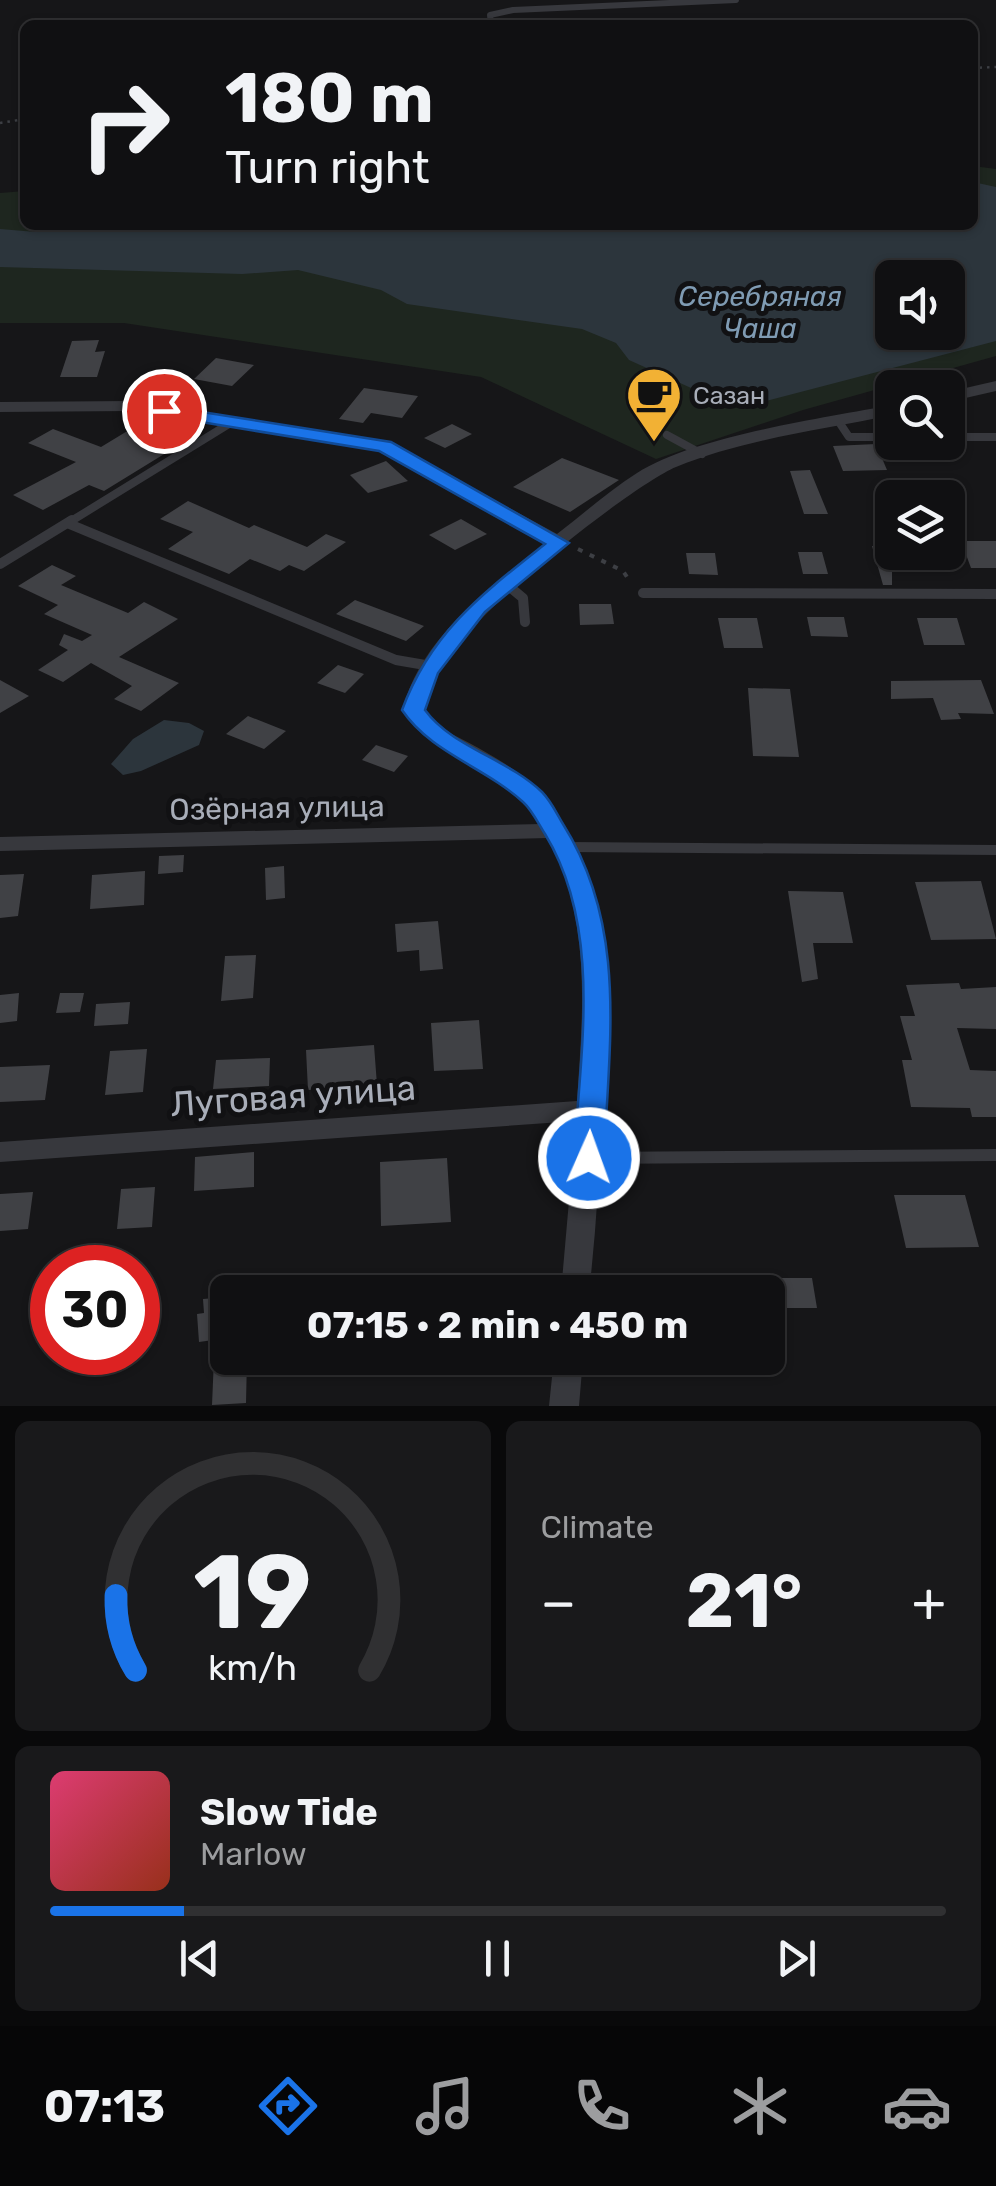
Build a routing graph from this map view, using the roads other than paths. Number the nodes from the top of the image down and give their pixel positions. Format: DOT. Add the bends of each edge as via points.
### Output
graph roads {
  1 [pos="736,0"];
  2 [pos="490,20"];
  3 [pos="996,386"];
  4 [pos="965,393"];
  5 [pos="0,407"];
  6 [pos="875,414"];
  7 [pos="232,422"];
  8 [pos="839,422"];
  9 [pos="667,435"];
  10 [pos="875,437"];
  11 [pos="965,437"];
  12 [pos="996,437"];
  13 [pos="702,455"];
  14 [pos="67,522"];
  15 [pos="559,543"];
  16 [pos="0,564"];
  17 [pos="504,583"];
  18 [pos="643,592"];
  19 [pos="996,594"];
  20 [pos="524,622"];
  21 [pos="431,666"];
  22 [pos="561,839"];
  23 [pos="0,844"];
  24 [pos="996,850"];
  25 [pos="590,1110"];
  26 [pos="0,1152"];
  27 [pos="996,1155"];
  28 [pos="589,1158"];
  29 [pos="577,1275"];
  30 [pos="567,1375"];
  31 [pos="564,1406"];
  1 -- 2 [label="lane" via="513,10"];
  3 -- 4 [label="street"];
  5 -- 7 [label="street" via="114,405"];
  6 -- 8 [label="street"];
  7 -- 14 [label="lane"];
  7 -- 15 [label="street" via="384,446"];
  8 -- 10 [label="lane" via="848,437"];
  8 -- 13 [label="street"];
  9 -- 13 [label="lane"];
  11 -- 12 [label="lane"];
  13 -- 15 [label="street" via="646,475"];
  14 -- 16 [label="lane"];
  14 -- 21 [label="lane" via="396,660"];
  15 -- 17 [label="street"];
  17 -- 20 [label="lane" via="523,598"];
  17 -- 21 [label="street"];
  18 -- 19 [label="lane"];
  21 -- 22 [label="street" via="414,701 416,718 536,800"];
  22 -- 23 [label="street, Озёрная улица"];
  22 -- 24 [label="lane"];
  22 -- 25 [label="street" via="588,904 594,944"];
  25 -- 26 [label="street, Луговая улица"];
  25 -- 28 [label="street"];
  27 -- 28 [label="lane"];
  28 -- 29 [label="street"];
  30 -- 31 [label="street"];
}
